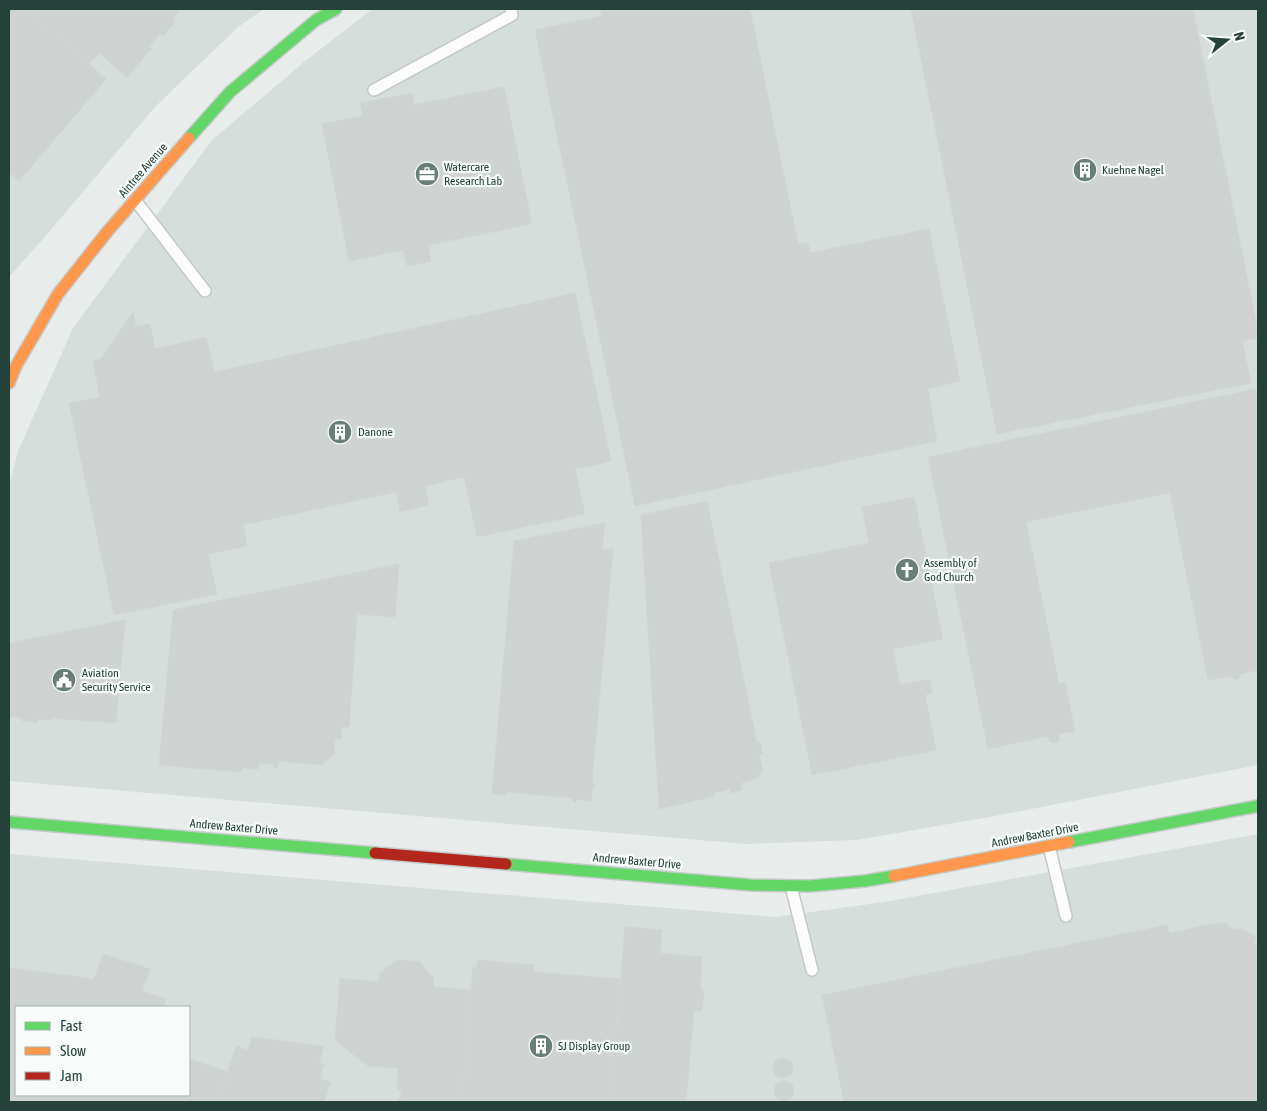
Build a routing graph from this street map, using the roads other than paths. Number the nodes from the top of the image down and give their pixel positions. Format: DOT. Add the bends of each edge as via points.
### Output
graph roads {
  1 [pos="336,9"];
  2 [pos="511,9"];
  3 [pos="374,90"];
  4 [pos="135,200"];
  5 [pos="205,291"];
  6 [pos="9,384"];
  7 [pos="1258,806"];
  8 [pos="9,822"];
  9 [pos="1049,846"];
  10 [pos="791,886"];
  11 [pos="1066,916"];
  12 [pos="812,970"];
  1 -- 4 [label="street, Aintree Avenue" via="316,20 230,92"];
  2 -- 3 [label="lane" via="512,15"];
  4 -- 5 [label="lane"];
  4 -- 6 [label="street, Aintree Avenue" via="58,294"];
  7 -- 9 [label="street, Andrew Baxter Drive"];
  8 -- 10 [label="street, Andrew Baxter Drive"];
  9 -- 10 [label="street, Andrew Baxter Drive" via="865,880"];
  9 -- 11 [label="lane"];
  10 -- 12 [label="lane"];
}
